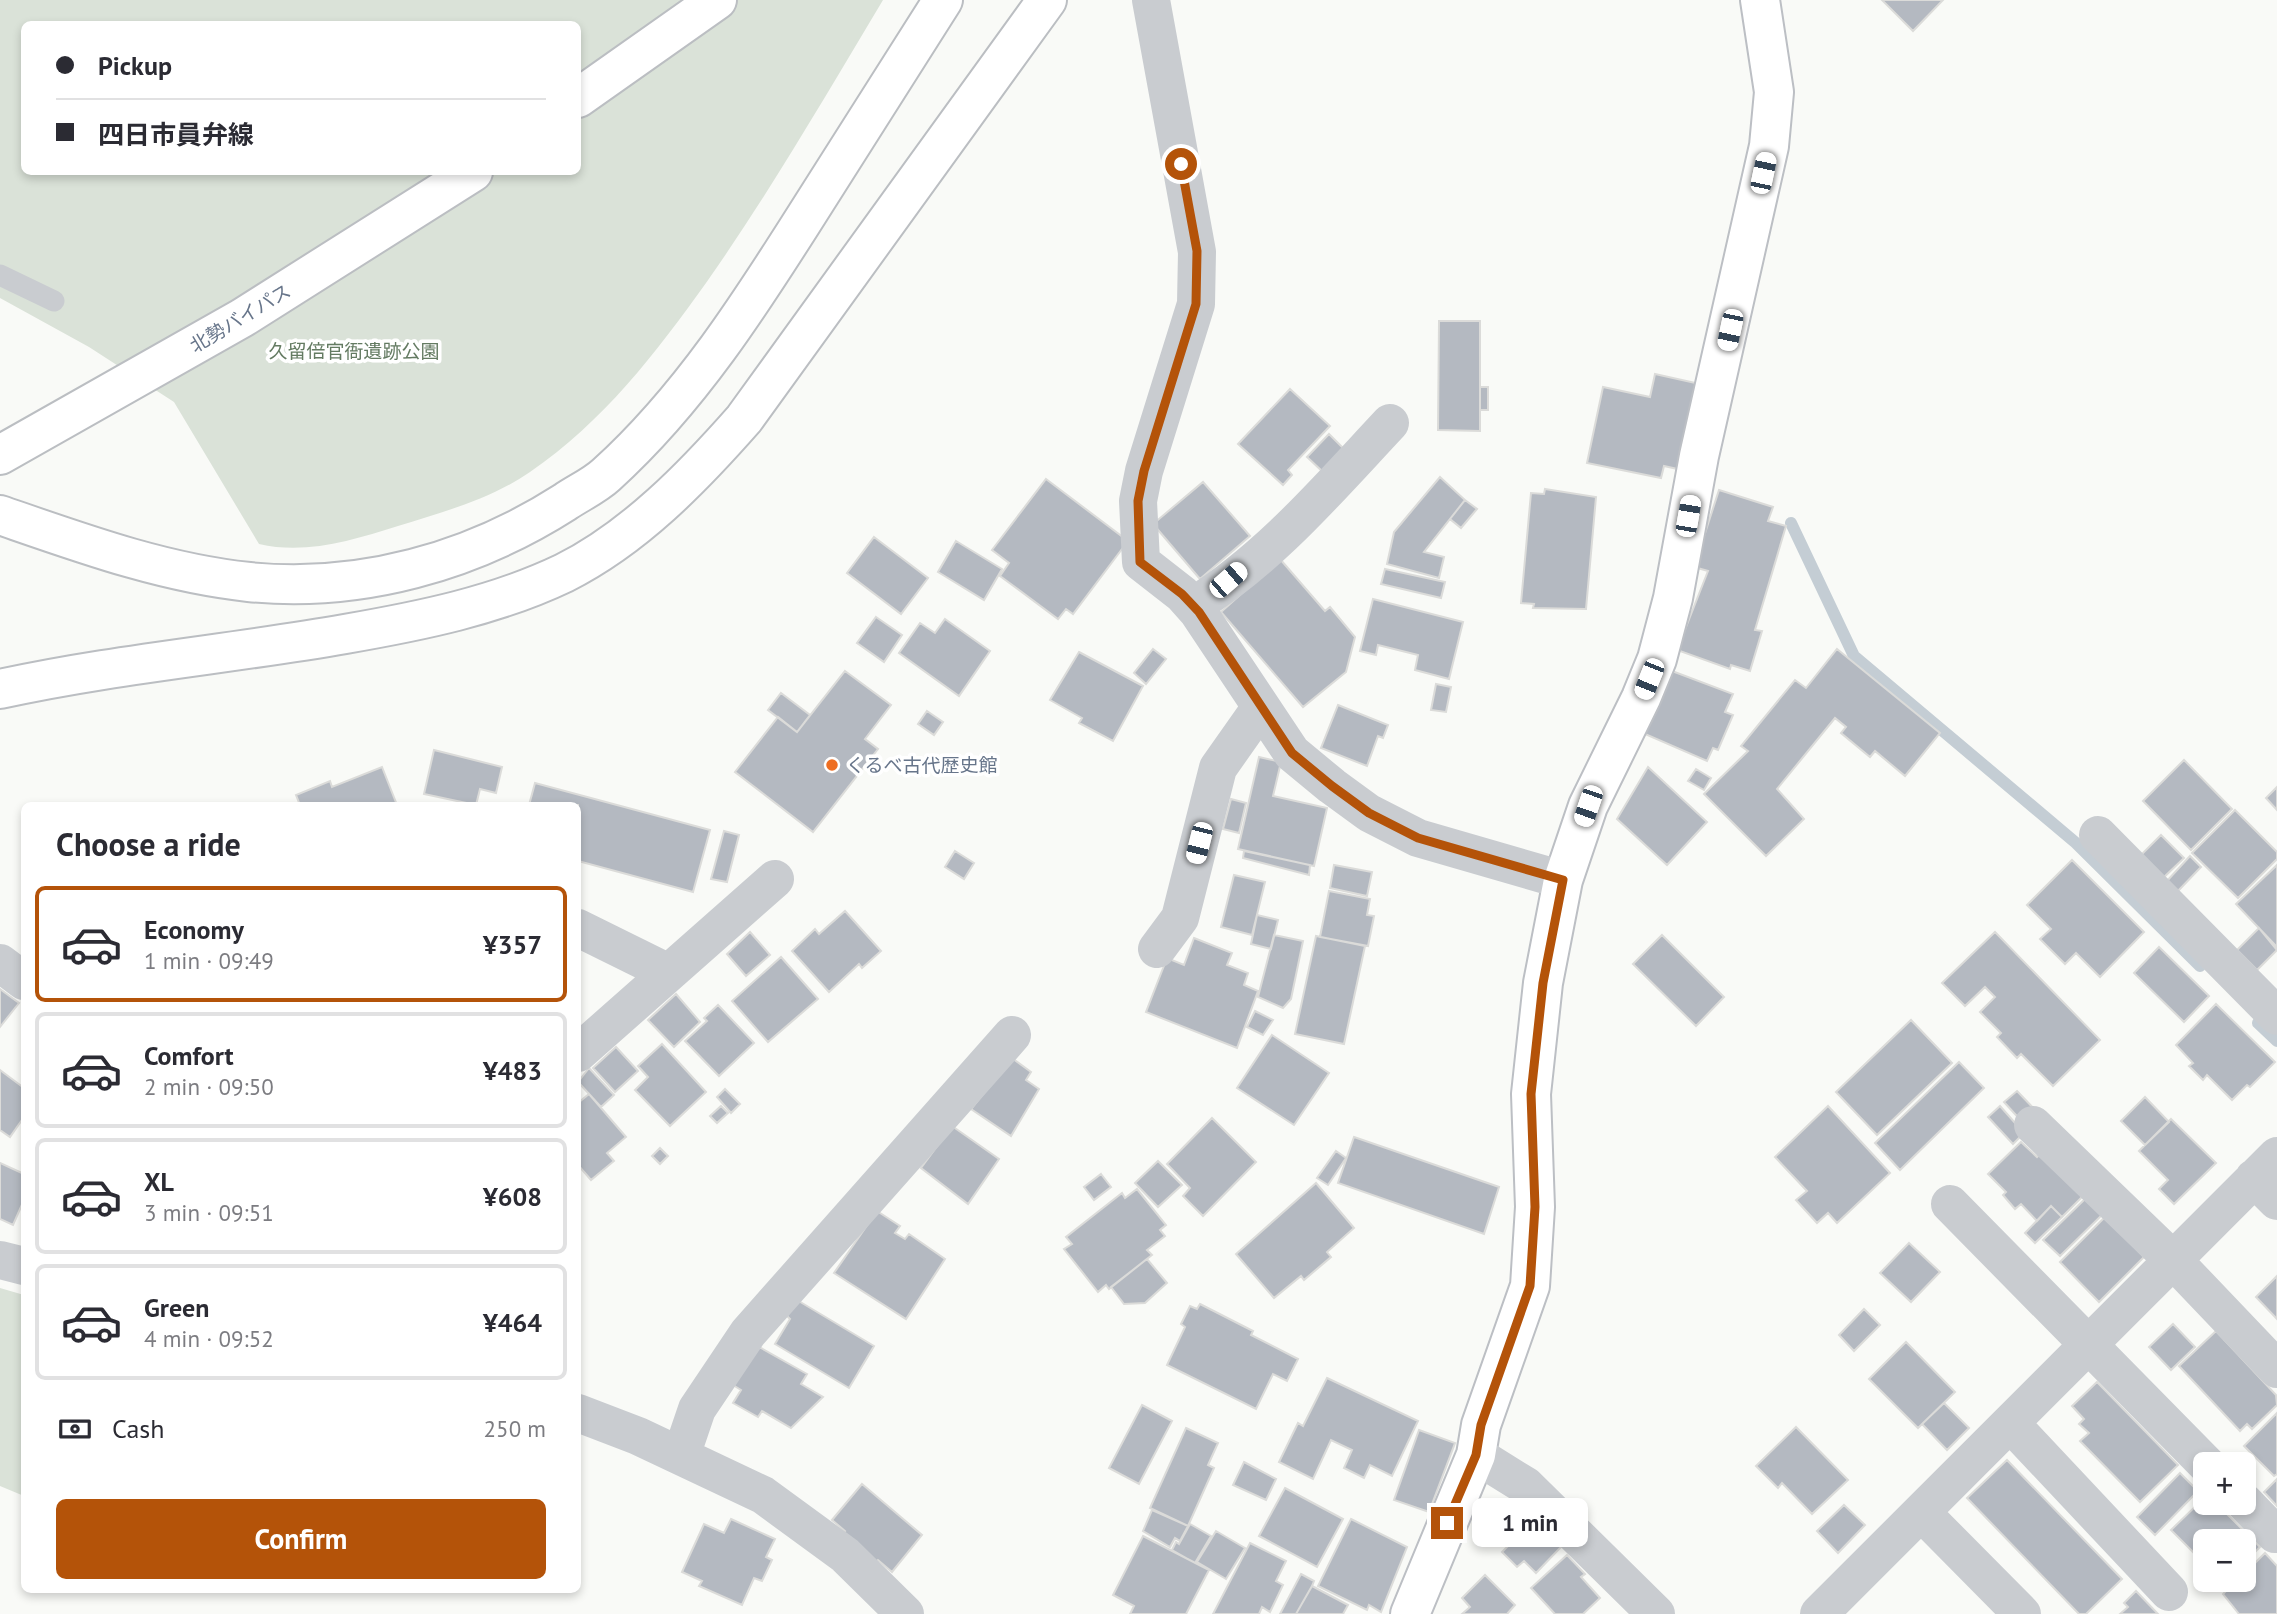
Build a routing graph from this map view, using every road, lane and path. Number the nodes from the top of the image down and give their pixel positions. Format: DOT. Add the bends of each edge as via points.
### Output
graph roads {
  1 [pos="717,0"];
  2 [pos="943,0"];
  3 [pos="1047,0"];
  4 [pos="1151,0"];
  5 [pos="1760,0"];
  6 [pos="581,96"];
  7 [pos="468,175"];
  8 [pos="0,275"];
  9 [pos="54,301"];
  10 [pos="1390,424"];
  11 [pos="0,455"];
  12 [pos="0,515"];
  13 [pos="1193,606"];
  14 [pos="0,689"];
  15 [pos="1261,707"];
  16 [pos="2098,835"];
  17 [pos="775,879"];
  18 [pos="1563,880"];
  19 [pos="581,929"];
  20 [pos="1157,949"];
  21 [pos="0,962"];
  22 [pos="667,972"];
  23 [pos="21,979"];
  24 [pos="2277,1016"];
  25 [pos="1012,1035"];
  26 [pos="581,1050"];
  27 [pos="2034,1125"];
  28 [pos="2269,1178"];
  29 [pos="1950,1204"];
  30 [pos="0,1260"];
  31 [pos="2173,1260"];
  32 [pos="21,1265"];
  33 [pos="2088,1345"];
  34 [pos="2277,1368"];
  35 [pos="581,1414"];
  36 [pos="2011,1424"];
  37 [pos="2194,1452"];
  38 [pos="1476,1455"];
  39 [pos="681,1456"];
  40 [pos="1921,1512"];
  41 [pos="2256,1514"];
  42 [pos="2275,1534"];
  43 [pos="2169,1592"];
  44 [pos="1837,1608"];
  45 [pos="905,1614"];
  46 [pos="1409,1614"];
  47 [pos="1656,1614"];
  48 [pos="2022,1614"];
  1 -- 6 [label="main road"];
  2 -- 12 [label="main road" via="718,350 662,418 604,477 535,522 459,555 396,575 320,584 250,582 174,570"];
  3 -- 14 [label="main road" via="744,419 695,476 649,515 565,572 486,604 398,625"];
  4 -- 13 [label="street" via="1197,251 1196,304 1144,471 1138,501 1140,562"];
  5 -- 18 [label="main road" via="1774,92 1769,146 1699,456 1673,598 1657,659 1588,806"];
  7 -- 11 [label="main road, 北勢バイパス" via="242,318"];
  8 -- 9 [label="lane"];
  10 -- 13 [label="street" via="1300,519"];
  13 -- 15 [label="street"];
  15 -- 18 [label="street" via="1292,753 1369,813 1432,842"];
  15 -- 20 [label="street" via="1218,768 1180,918"];
  16 -- 24 [label="street"];
  17 -- 22 [label="street"];
  18 -- 38 [label="main road" via="1543,983 1531,1094 1535,1207 1530,1286 1481,1425"];
  19 -- 22 [label="street"];
  21 -- 23 [label="street"];
  22 -- 26 [label="street"];
  25 -- 39 [label="street" via="748,1333 697,1409"];
  27 -- 31 [label="street"];
  28 -- 31 [label="street"];
  29 -- 33 [label="street"];
  30 -- 32 [label="street"];
  31 -- 33 [label="street"];
  31 -- 34 [label="street"];
  33 -- 36 [label="street"];
  33 -- 37 [label="street"];
  35 -- 39 [label="street"];
  36 -- 40 [label="street"];
  36 -- 43 [label="street"];
  38 -- 46 [label="main road"];
  38 -- 47 [label="street" via="1526,1486"];
  39 -- 45 [label="street" via="763,1495 845,1555"];
  40 -- 44 [label="street"];
  40 -- 48 [label="street"];
  41 -- 42 [label="street"];
}
